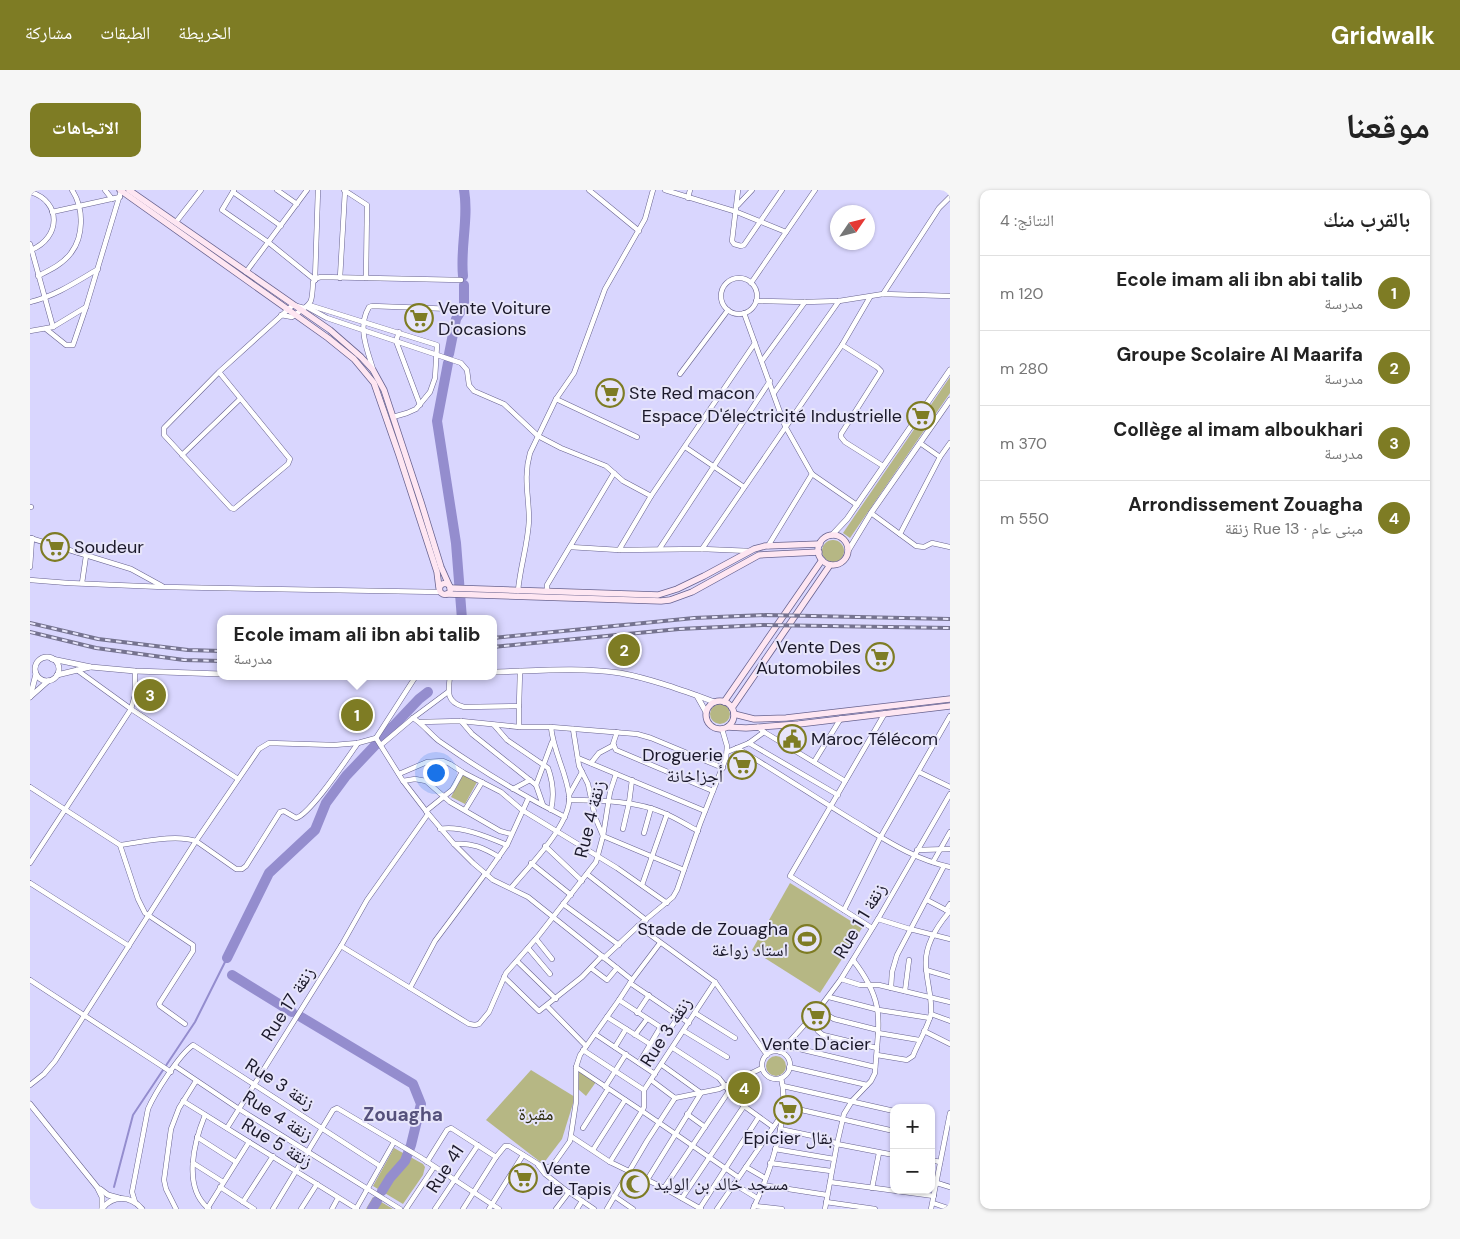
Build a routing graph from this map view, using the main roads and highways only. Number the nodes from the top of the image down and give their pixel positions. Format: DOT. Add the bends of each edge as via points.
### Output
graph roads {
  1 [pos="121,190"];
  2 [pos="129,190"];
  3 [pos="820,544"];
  4 [pos="819,552"];
  5 [pos="822,560"];
  6 [pos="830,564"];
  7 [pos="440,590"];
  8 [pos="452,590"];
  9 [pos="471,593"];
  10 [pos="950,699"];
  11 [pos="724,702"];
  12 [pos="950,706"];
  13 [pos="733,711"];
  14 [pos="725,728"];
  1 -- 7 [label="main road" via="328,338 354,359 374,383 400,455"];
  2 -- 8 [label="main road" via="293,304 305,307 373,370 384,390 441,566"];
  3 -- 4 [label="main road"];
  3 -- 6 [label="main road" via="832,535 844,540 848,551 846,558 841,563"];
  3 -- 9 [label="main road" via="768,546 750,551 698,580 658,595 547,591"];
  4 -- 5 [label="main road"];
  4 -- 9 [label="main road" via="758,555 692,592 670,600"];
  5 -- 6 [label="main road"];
  5 -- 11 [label="main road"];
  6 -- 13 [label="main road"];
  7 -- 8 [label="main road" via="442,594"];
  7 -- 8 [label="main road" via="442,584"];
  8 -- 9 [label="main road"];
  10 -- 13 [label="main road" via="786,718 751,719"];
  11 -- 13 [label="main road"];
  11 -- 14 [label="main road" via="710,705 706,719 716,729"];
  12 -- 14 [label="main road" via="799,724"];
  13 -- 14 [label="main road" via="733,721"];
}
